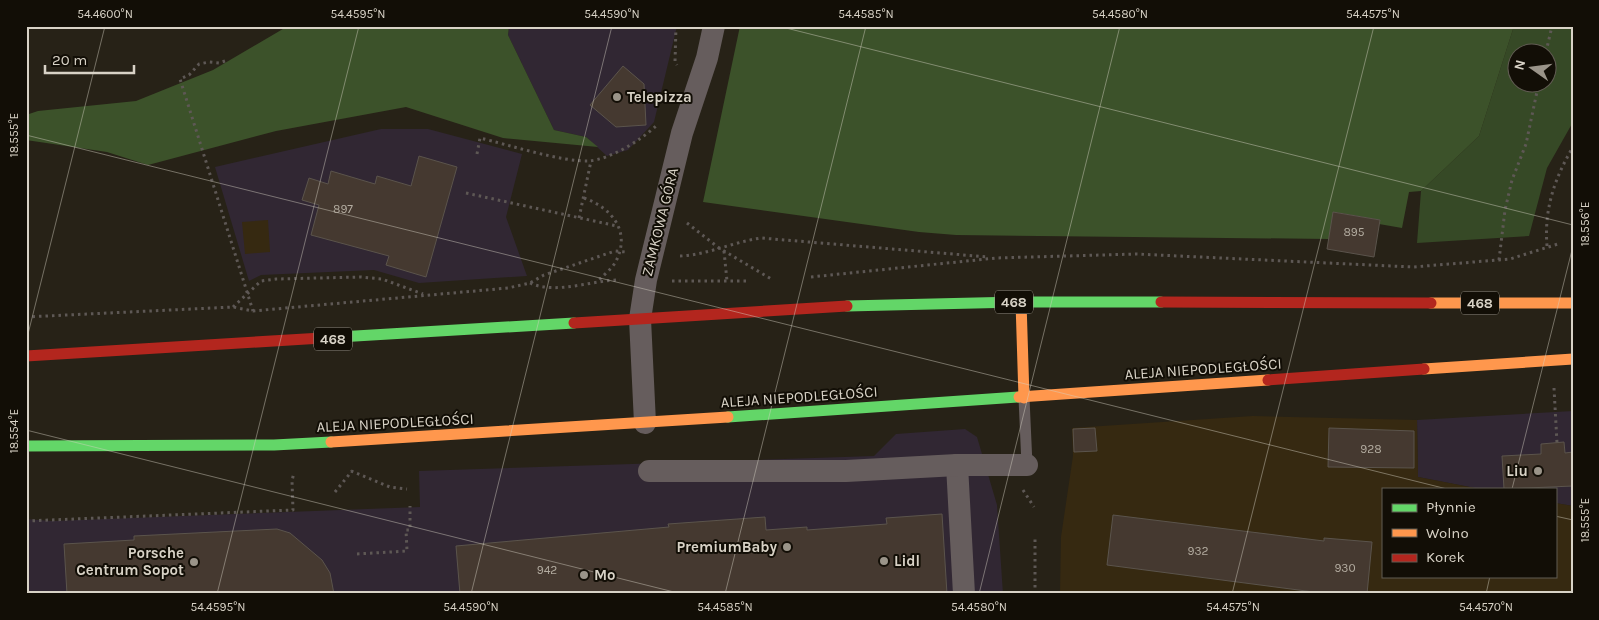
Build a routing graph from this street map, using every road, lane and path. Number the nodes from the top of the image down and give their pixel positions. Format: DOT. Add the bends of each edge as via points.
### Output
graph roads {
  1 [pos="676,26"];
  2 [pos="714,26"];
  3 [pos="1552,26"];
  4 [pos="1548,42"];
  5 [pos="225,61"];
  6 [pos="681,69"];
  7 [pos="1538,92"];
  8 [pos="660,120"];
  9 [pos="1573,148"];
  10 [pos="476,154"];
  11 [pos="591,161"];
  12 [pos="466,193"];
  13 [pos="584,198"];
  14 [pos="579,218"];
  15 [pos="680,218"];
  16 [pos="618,226"];
  17 [pos="1558,244"];
  18 [pos="1547,246"];
  19 [pos="719,248"];
  20 [pos="724,251"];
  21 [pos="620,252"];
  22 [pos="652,255"];
  23 [pos="996,258"];
  24 [pos="1499,260"];
  25 [pos="803,278"];
  26 [pos="599,280"];
  27 [pos="646,280"];
  28 [pos="727,281"];
  29 [pos="755,281"];
  30 [pos="765,281"];
  31 [pos="530,283"];
  32 [pos="247,292"];
  33 [pos="424,294"];
  34 [pos="1021,302"];
  35 [pos="1573,303"];
  36 [pos="233,306"];
  37 [pos="253,310"];
  38 [pos="26,317"];
  39 [pos="640,319"];
  40 [pos="26,356"];
  41 [pos="1573,359"];
  42 [pos="1554,386"];
  43 [pos="1024,398"];
  44 [pos="645,423"];
  45 [pos="1557,443"];
  46 [pos="26,446"];
  47 [pos="357,464"];
  48 [pos="957,465"];
  49 [pos="1027,465"];
  50 [pos="294,469"];
  51 [pos="351,471"];
  52 [pos="649,471"];
  53 [pos="407,489"];
  54 [pos="335,492"];
  55 [pos="410,506"];
  56 [pos="26,521"];
  57 [pos="1035,538"];
  58 [pos="357,554"];
  59 [pos="964,594"];
  60 [pos="1035,594"];
  1 -- 6 [label="path" via="675,62"];
  2 -- 22 [label="street, ZAMKOWA GÓRA" via="682,134"];
  3 -- 4 [label="path"];
  5 -- 32 [label="path" via="199,64 180,79"];
  7 -- 24 [label="path" via="1526,144 1505,210"];
  8 -- 11 [label="path" via="641,139 626,148"];
  9 -- 18 [label="path" via="1553,187 1546,219"];
  10 -- 11 [label="path" via="480,138 572,160"];
  11 -- 13 [label="path"];
  12 -- 14 [label="path"];
  13 -- 14 [label="path"];
  13 -- 16 [label="path" via="600,204 613,215"];
  14 -- 16 [label="path"];
  15 -- 19 [label="path"];
  16 -- 21 [label="path"];
  17 -- 18 [label="path"];
  18 -- 24 [label="path"];
  19 -- 20 [label="path"];
  19 -- 22 [label="path" via="681,256"];
  19 -- 23 [label="path" via="761,238"];
  20 -- 28 [label="path"];
  20 -- 30 [label="path" via="774,281"];
  21 -- 22 [label="path"];
  21 -- 26 [label="path" via="615,264"];
  21 -- 31 [label="path" via="544,275"];
  22 -- 27 [label="street, ZAMKOWA GÓRA"];
  23 -- 24 [label="path" via="1136,254 1389,267"];
  23 -- 25 [label="path"];
  26 -- 27 [label="path"];
  26 -- 31 [label="path" via="541,288"];
  27 -- 28 [label="path"];
  27 -- 39 [label="street, ZAMKOWA GÓRA"];
  28 -- 29 [label="path"];
  31 -- 33 [label="path" via="508,288"];
  32 -- 33 [label="path" via="261,282 276,279 361,277 382,279"];
  32 -- 36 [label="path"];
  32 -- 37 [label="path"];
  33 -- 37 [label="path" via="387,300"];
  34 -- 35 [label="main road, 468"];
  34 -- 39 [label="main road, 468" via="851,306"];
  34 -- 43 [label="main road"];
  36 -- 37 [label="path"];
  36 -- 38 [label="path"];
  39 -- 40 [label="main road, 468"];
  39 -- 44 [label="street, ZAMKOWA GÓRA"];
  41 -- 43 [label="main road, ALEJA NIEPODLEGŁOŚCI"];
  42 -- 45 [label="path"];
  43 -- 44 [label="main road, ALEJA NIEPODLEGŁOŚCI"];
  43 -- 49 [label="lane"];
  44 -- 46 [label="main road, ALEJA NIEPODLEGŁOŚCI" via="274,445"];
  47 -- 51 [label="path"];
  48 -- 49 [label="street"];
  48 -- 52 [label="street" via="846,471"];
  48 -- 59 [label="street"];
  50 -- 56 [label="path" via="293,510"];
  51 -- 53 [label="path" via="390,487"];
  51 -- 54 [label="path"];
  55 -- 58 [label="path" via="407,551"];
  57 -- 60 [label="path"];
}
